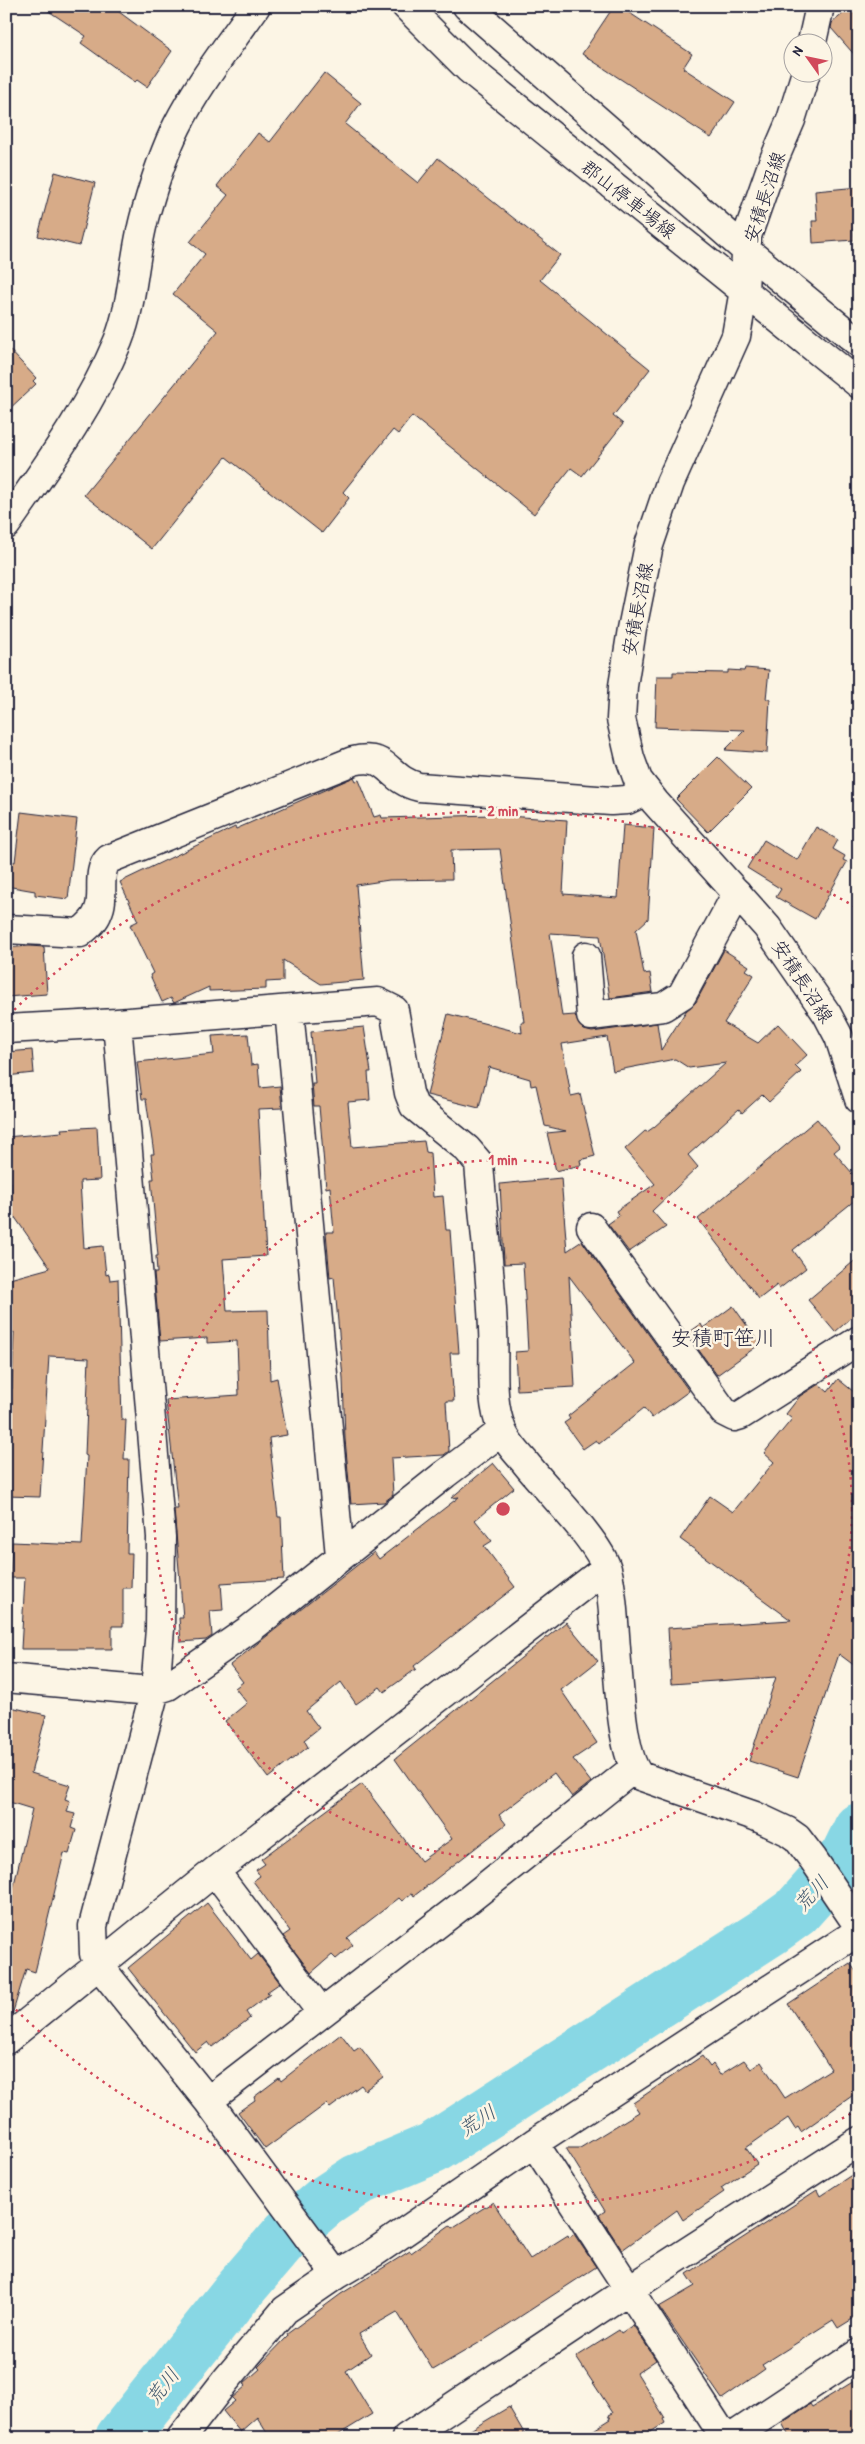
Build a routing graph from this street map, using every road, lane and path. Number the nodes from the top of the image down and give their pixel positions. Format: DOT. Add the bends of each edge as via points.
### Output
graph roads {
  1 [pos="256,6"];
  2 [pos="406,6"];
  3 [pos="467,6"];
  4 [pos="820,6"];
  5 [pos="814,32"];
  6 [pos="803,82"];
  7 [pos="747,251"];
  8 [pos="744,290"];
  9 [pos="859,343"];
  10 [pos="859,384"];
  11 [pos="6,525"];
  12 [pos="646,791"];
  13 [pos="737,893"];
  14 [pos="6,929"];
  15 [pos="586,956"];
  16 [pos="289,1010"];
  17 [pos="117,1023"];
  18 [pos="6,1029"];
  19 [pos="859,1099"];
  20 [pos="591,1227"];
  21 [pos="859,1340"];
  22 [pos="502,1431"];
  23 [pos="340,1556"];
  24 [pos="606,1568"];
  25 [pos="6,1678"];
  26 [pos="155,1690"];
  27 [pos="633,1768"];
  28 [pos="215,1871"];
  29 [pos="859,1929"];
  30 [pos="99,1964"];
  31 [pos="322,2013"];
  32 [pos="6,2040"];
  33 [pos="208,2101"];
  34 [pos="859,2141"];
  35 [pos="534,2143"];
  36 [pos="336,2275"];
  37 [pos="628,2290"];
  38 [pos="859,2353"];
  39 [pos="181,2438"];
  40 [pos="406,2438"];
  41 [pos="725,2438"];
  42 [pos="731,2438"];
  1 -- 11 [label="street" via="199,89 165,152 146,210 130,303 109,362 69,433"];
  2 -- 8 [label="street, 郡山停車場線" via="469,69"];
  3 -- 7 [label="street, 郡山停車場線"];
  4 -- 5 [label="street"];
  6 -- 7 [label="street, 安積長沼線" via="756,208 747,236"];
  7 -- 8 [label="street, 安積長沼線"];
  7 -- 9 [label="street, 郡山停車場線"];
  8 -- 10 [label="street, 郡山停車場線"];
  8 -- 12 [label="street, 安積長沼線" via="736,336 694,426 649,545 632,630 621,719 630,758"];
  12 -- 13 [label="street, 安積長沼線"];
  12 -- 14 [label="street" via="627,800 611,800 419,787 396,777 375,758 367,757 109,859 102,869 99,912 80,933"];
  13 -- 15 [label="street" via="682,995 664,1007 591,1016"];
  13 -- 19 [label="street, 安積長沼線" via="767,927 827,1014 839,1037"];
  16 -- 17 [label="street"];
  16 -- 22 [label="street" via="378,1002 394,1010 414,1106 467,1149 478,1162 493,1328 494,1387"];
  16 -- 23 [label="street"];
  17 -- 18 [label="street"];
  17 -- 26 [label="street" via="161,1536 160,1629"];
  20 -- 21 [label="street" via="730,1416 741,1415"];
  22 -- 23 [label="street"];
  22 -- 24 [label="street" via="593,1544"];
  23 -- 26 [label="street" via="243,1634 168,1686"];
  24 -- 27 [label="street" via="624,1727"];
  24 -- 28 [label="street"];
  25 -- 26 [label="street"];
  26 -- 30 [label="street" via="94,1926 93,1948"];
  27 -- 29 [label="street" via="640,1776 776,1824 797,1838"];
  27 -- 31 [label="street"];
  28 -- 30 [label="street"];
  28 -- 31 [label="street"];
  29 -- 35 [label="street"];
  30 -- 32 [label="street"];
  30 -- 33 [label="street"];
  31 -- 33 [label="street"];
  33 -- 36 [label="street"];
  34 -- 37 [label="street"];
  35 -- 36 [label="street"];
  35 -- 37 [label="street"];
  36 -- 39 [label="street" via="285,2310"];
  37 -- 40 [label="street"];
  37 -- 41 [label="street"];
  38 -- 42 [label="street"];
}
